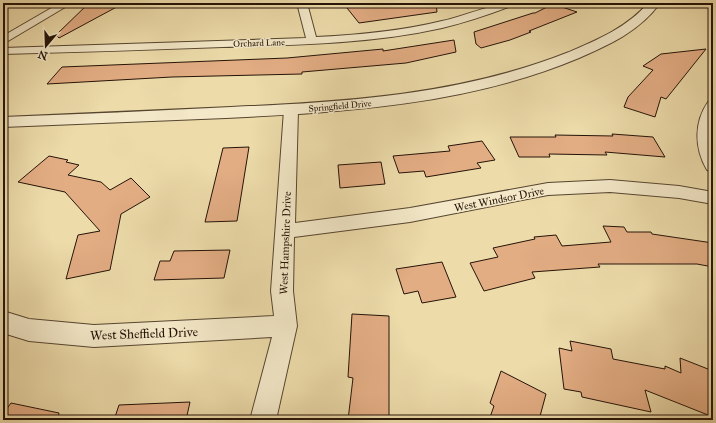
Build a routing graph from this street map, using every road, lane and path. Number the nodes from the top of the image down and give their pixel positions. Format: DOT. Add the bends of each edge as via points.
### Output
graph roads {
  1 [pos="67,3"];
  2 [pos="302,3"];
  3 [pos="654,3"];
  4 [pos="503,4"];
  5 [pos="3,41"];
  6 [pos="312,41"];
  7 [pos="3,51"];
  8 [pos="713,105"];
  9 [pos="290,110"];
  10 [pos="3,122"];
  11 [pos="713,166"];
  12 [pos="713,198"];
  13 [pos="286,232"];
  14 [pos="3,322"];
  15 [pos="286,326"];
  16 [pos="263,420"];
  1 -- 5 [label="street"];
  2 -- 6 [label="street"];
  3 -- 9 [label="street, Springfield Drive" via="620,33 546,67 483,84 422,96"];
  4 -- 6 [label="street, Orchard Lane" via="458,20 407,30"];
  6 -- 7 [label="street, Orchard Lane"];
  8 -- 11 [label="street" via="704,122 705,142"];
  9 -- 10 [label="street, Springfield Drive"];
  9 -- 13 [label="street, West Hampshire Drive"];
  12 -- 13 [label="street, West Windsor Drive" via="679,192 610,186 548,189 410,215"];
  13 -- 15 [label="street, West Hampshire Drive" via="282,291"];
  14 -- 15 [label="street, West Sheffield Drive" via="29,330 94,336"];
  15 -- 16 [label="street, West Hampshire Drive"];
}
